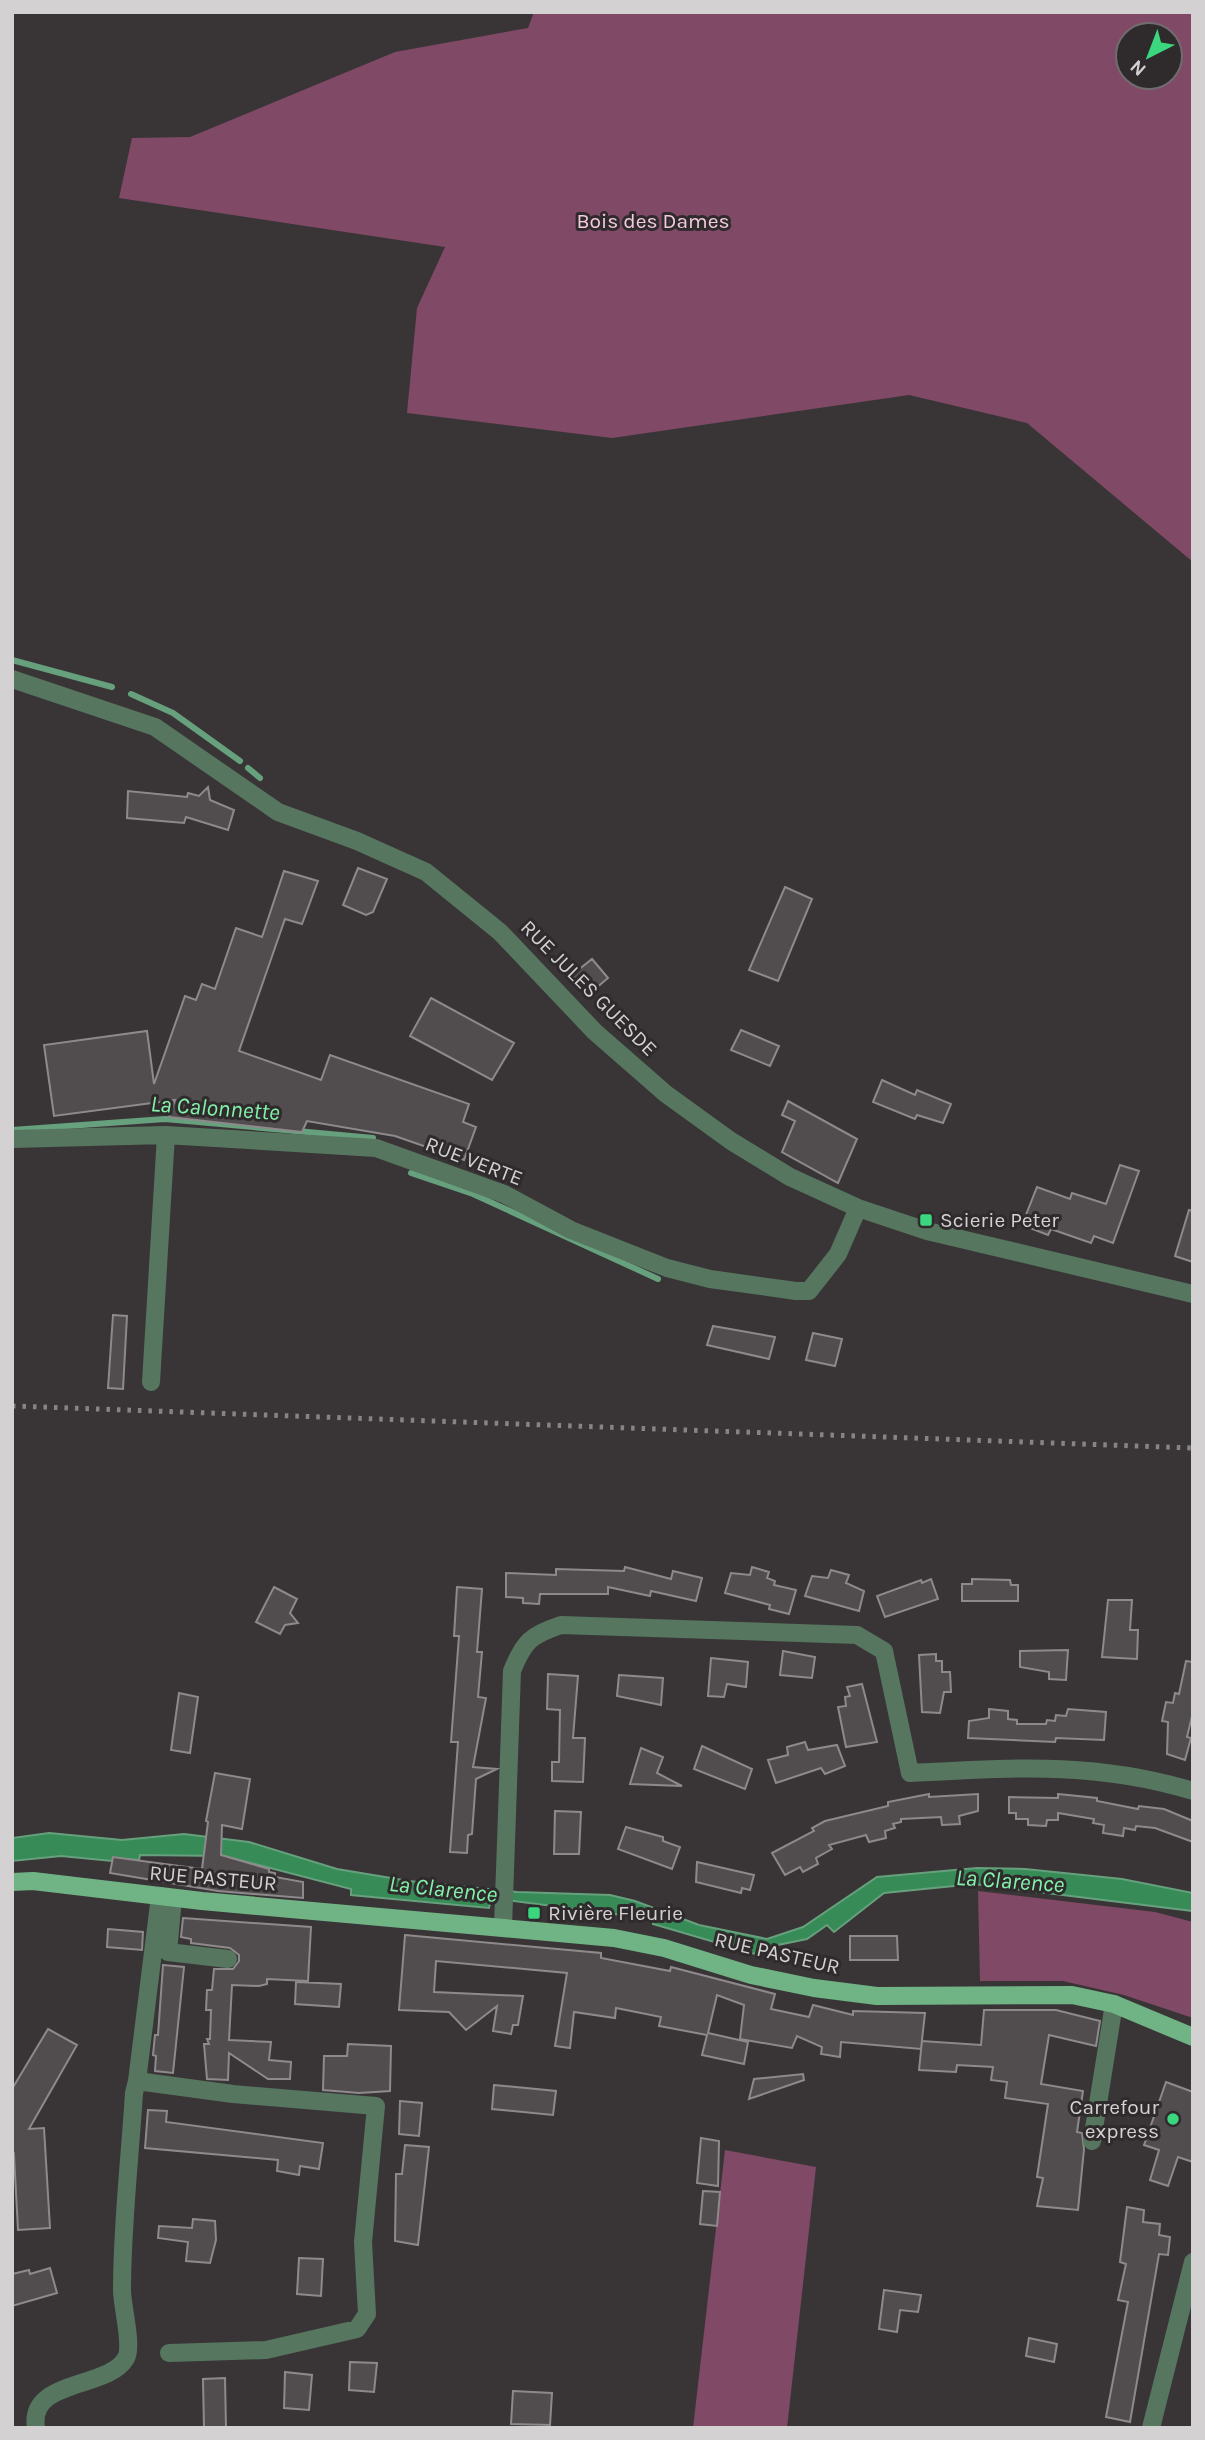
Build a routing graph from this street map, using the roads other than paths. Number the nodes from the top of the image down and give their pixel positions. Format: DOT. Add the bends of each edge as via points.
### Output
graph roads {
  1 [pos="12,679"];
  2 [pos="166,1135"];
  3 [pos="12,1139"];
  4 [pos="858,1208"];
  5 [pos="1193,1294"];
  6 [pos="151,1382"];
  7 [pos="1193,1791"];
  8 [pos="12,1882"];
  9 [pos="167,1897"];
  10 [pos="503,1927"];
  11 [pos="228,1959"];
  12 [pos="1114,2004"];
  13 [pos="1193,2037"];
  14 [pos="137,2081"];
  15 [pos="1092,2141"];
  16 [pos="1193,2262"];
  17 [pos="169,2353"];
  18 [pos="36,2428"];
  19 [pos="1152,2428"];
  1 -- 4 [label="street, RUE JULES GUESDE" via="155,727 278,812 426,872 500,932 595,1032 666,1094 790,1177"];
  2 -- 3 [label="street, RUE VERTE"];
  2 -- 4 [label="street, RUE VERTE" via="376,1148 504,1194 571,1230 667,1268 784,1290 809,1291 816,1286 838,1254"];
  2 -- 6 [label="street"];
  4 -- 5 [label="street, RUE JULES GUESDE" via="927,1231"];
  7 -- 10 [label="street" via="1158,1780 1048,1766 910,1773 884,1651 857,1635 561,1625 537,1633 521,1648 512,1671"];
  8 -- 9 [label="main road, RUE PASTEUR"];
  9 -- 10 [label="main road, RUE PASTEUR"];
  9 -- 11 [label="street" via="168,1952"];
  9 -- 14 [label="street"];
  10 -- 12 [label="main road, RUE PASTEUR" via="614,1938 751,1975 877,1996 1072,1995"];
  12 -- 13 [label="main road, RUE PASTEUR"];
  12 -- 15 [label="street"];
  14 -- 17 [label="street" via="376,2106 363,2242 367,2314 357,2329 266,2350"];
  14 -- 18 [label="street" via="122,2292 126,2358 115,2370 54,2393 34,2418"];
  16 -- 19 [label="street"];
}
